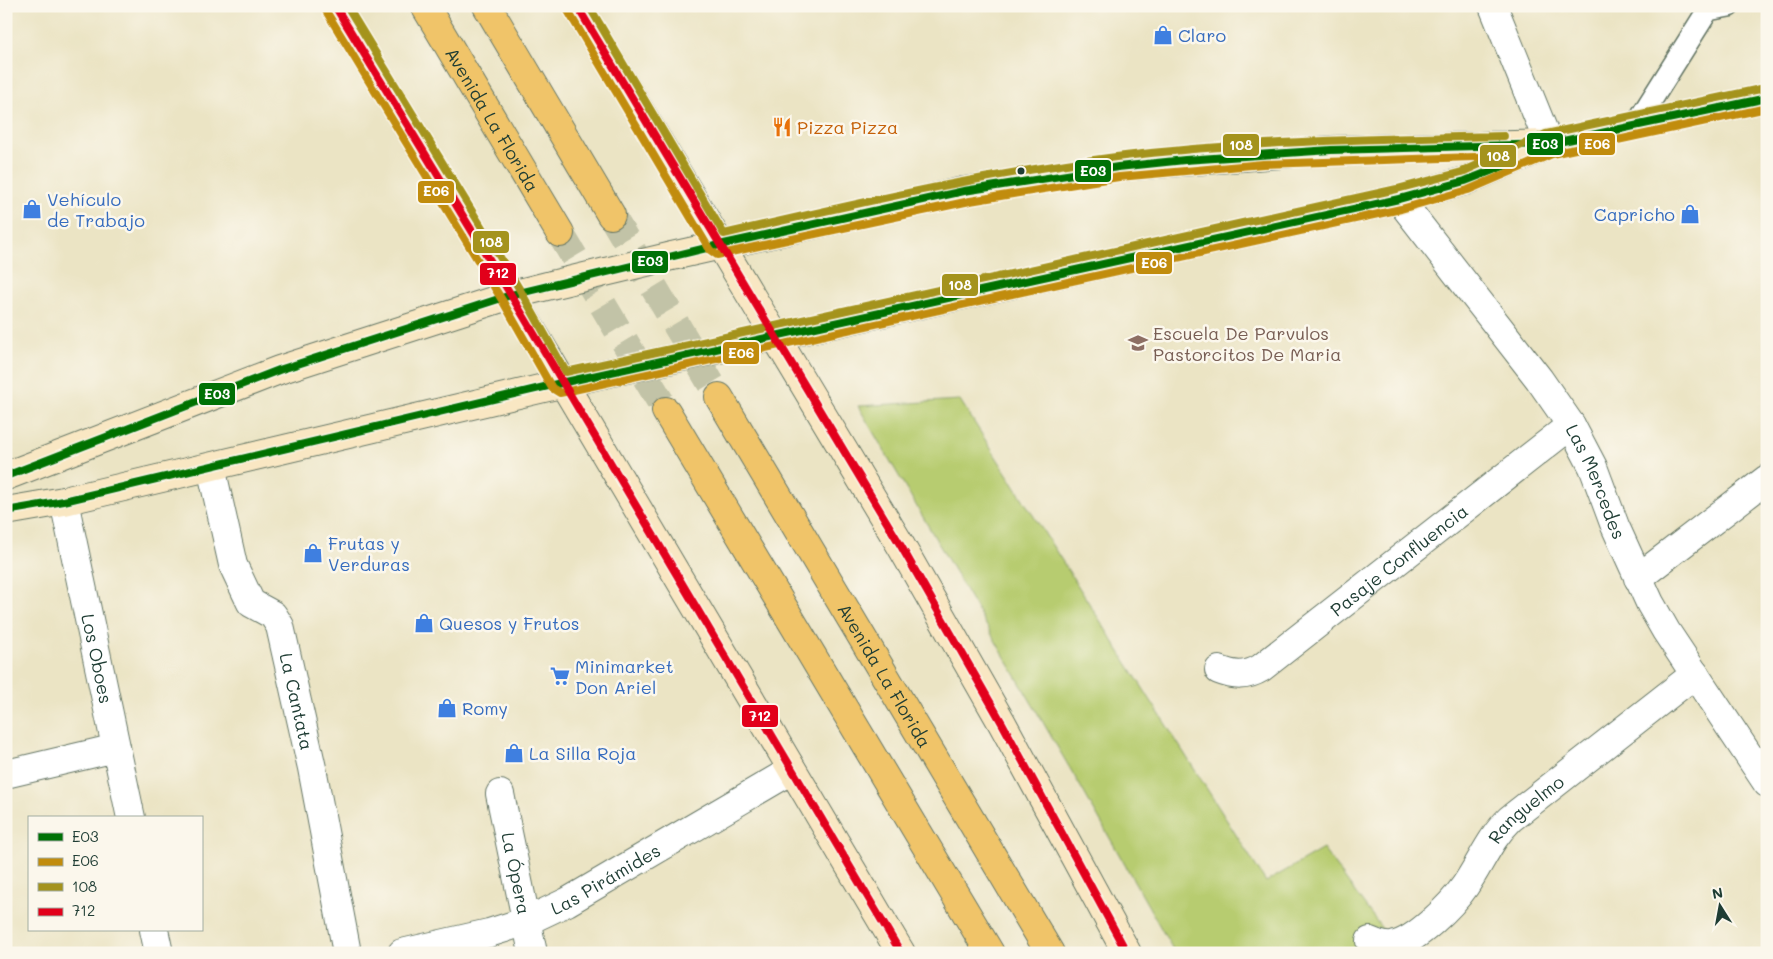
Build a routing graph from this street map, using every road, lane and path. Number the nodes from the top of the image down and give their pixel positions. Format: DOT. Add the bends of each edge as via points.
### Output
graph roads {
  1 [pos="335,6"];
  2 [pos="424,6"];
  3 [pos="487,6"];
  4 [pos="577,6"];
  5 [pos="1493,6"];
  6 [pos="1729,6"];
  7 [pos="1767,98"];
  8 [pos="1635,126"];
  9 [pos="1549,144"];
  10 [pos="1399,199"];
  11 [pos="611,215"];
  12 [pos="560,233"];
  13 [pos="720,245"];
  14 [pos="511,295"];
  15 [pos="775,338"];
  16 [pos="561,383"];
  17 [pos="719,397"];
  18 [pos="666,411"];
  19 [pos="1572,425"];
  20 [pos="210,467"];
  21 [pos="6,476"];
  22 [pos="1767,479"];
  23 [pos="64,501"];
  24 [pos="6,511"];
  25 [pos="1638,578"];
  26 [pos="1219,670"];
  27 [pos="1695,674"];
  28 [pos="116,748"];
  29 [pos="792,770"];
  30 [pos="6,774"];
  31 [pos="1767,782"];
  32 [pos="500,794"];
  33 [pos="131,816"];
  34 [pos="526,921"];
  35 [pos="154,932"];
  36 [pos="1370,941"];
  37 [pos="159,953"];
  38 [pos="347,953"];
  39 [pos="402,953"];
  40 [pos="533,953"];
  41 [pos="901,953"];
  42 [pos="990,953"];
  43 [pos="1050,953"];
  44 [pos="1127,953"];
  1 -- 14 [label="main road"];
  2 -- 12 [label="main road, Avenida La Florida"];
  3 -- 11 [label="main road"];
  4 -- 13 [label="main road"];
  5 -- 9 [label="street"];
  6 -- 8 [label="lane" via="1708,10"];
  7 -- 8 [label="main road"];
  8 -- 9 [label="main road"];
  9 -- 10 [label="main road" via="1465,181"];
  9 -- 13 [label="main road" via="1331,150 1118,167 964,191"];
  10 -- 15 [label="main road"];
  10 -- 19 [label="street, Las Mercedes"];
  13 -- 14 [label="main road, bridge"];
  13 -- 15 [label="main road"];
  14 -- 16 [label="main road"];
  14 -- 21 [label="main road" via="280,370"];
  15 -- 16 [label="main road, bridge"];
  15 -- 44 [label="main road" via="956,642"];
  16 -- 20 [label="main road"];
  16 -- 29 [label="main road"];
  17 -- 43 [label="main road, Avenida La Florida"];
  18 -- 42 [label="main road"];
  19 -- 25 [label="street, Las Mercedes" via="1593,467"];
  19 -- 26 [label="street, Pasaje Confluencia" via="1261,668 1242,676"];
  20 -- 23 [label="main road"];
  20 -- 38 [label="street, La Cantata" via="233,565 251,602 273,614 280,626 312,768"];
  22 -- 25 [label="street"];
  23 -- 24 [label="main road"];
  23 -- 28 [label="street, Los Oboes"];
  25 -- 27 [label="street, Las Mercedes" via="1666,631"];
  27 -- 31 [label="street, Las Mercedes"];
  27 -- 36 [label="street, Ranguelmo" via="1510,819 1492,839 1460,892 1415,935 1404,943 1391,946"];
  28 -- 30 [label="street"];
  28 -- 33 [label="street, Los Oboes"];
  29 -- 34 [label="street, Las Pirámides" via="608,880"];
  29 -- 41 [label="main road"];
  32 -- 34 [label="street, La Ópera"];
  34 -- 39 [label="street, Las Pirámides"];
  34 -- 40 [label="street, La Ópera"];
  35 -- 37 [label="street"];
}
